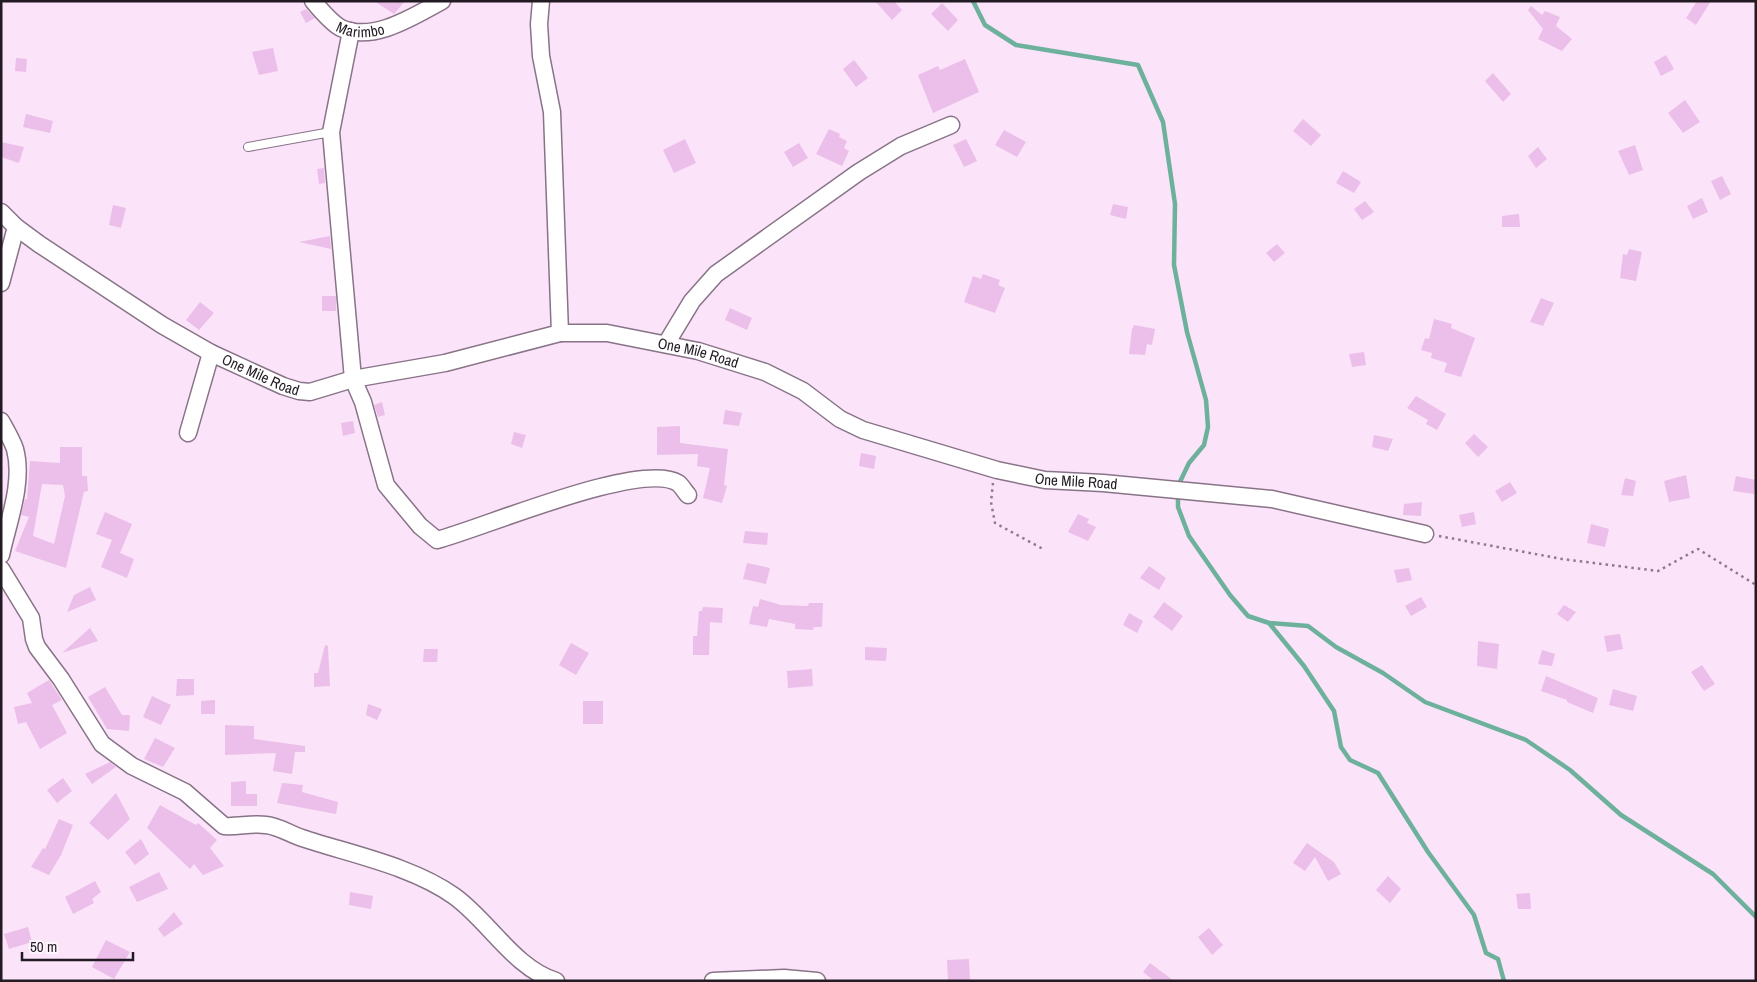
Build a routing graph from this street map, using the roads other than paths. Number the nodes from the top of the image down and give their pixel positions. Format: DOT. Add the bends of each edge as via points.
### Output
graph roads {
  1 [pos="314,1"];
  2 [pos="442,1"];
  3 [pos="541,1"];
  4 [pos="351,31"];
  5 [pos="951,125"];
  6 [pos="330,132"];
  7 [pos="248,147"];
  8 [pos="1,212"];
  9 [pos="16,227"];
  10 [pos="1,283"];
  11 [pos="560,332"];
  12 [pos="666,344"];
  13 [pos="211,353"];
  14 [pos="353,379"];
  15 [pos="1,421"];
  16 [pos="188,433"];
  17 [pos="688,495"];
  18 [pos="1425,534"];
  19 [pos="1,555"];
  20 [pos="1,569"];
  21 [pos="556,981"];
  22 [pos="713,981"];
  23 [pos="817,981"];
  1 -- 4 [label="street, Marimbo" via="340,27"];
  2 -- 4 [label="street, Marimbo" via="392,28"];
  3 -- 11 [label="street" via="541,56 552,112"];
  4 -- 6 [label="street"];
  5 -- 12 [label="street" via="900,146 716,274 692,301"];
  6 -- 7 [label="lane"];
  6 -- 14 [label="street"];
  8 -- 9 [label="street, One Mile Road"];
  9 -- 10 [label="street"];
  9 -- 13 [label="street, One Mile Road"];
  11 -- 12 [label="street, One Mile Road" via="607,333"];
  11 -- 14 [label="street, One Mile Road" via="445,363"];
  12 -- 18 [label="street, One Mile Road" via="766,372 803,391 840,419 863,430 998,470 1045,480 1272,499"];
  13 -- 14 [label="street, One Mile Road" via="299,391 310,392"];
  13 -- 16 [label="street"];
  14 -- 17 [label="street" via="363,402 386,485 420,526 437,540 590,490 634,481 666,479 679,484"];
  15 -- 19 [label="street" via="15,449 17,468 16,488"];
  20 -- 21 [label="street" via="31,618 37,647 102,744 115,755 185,792 224,826 272,826 416,875 454,896 482,919 529,967"];
  22 -- 23 [label="street" via="784,978"];
}
